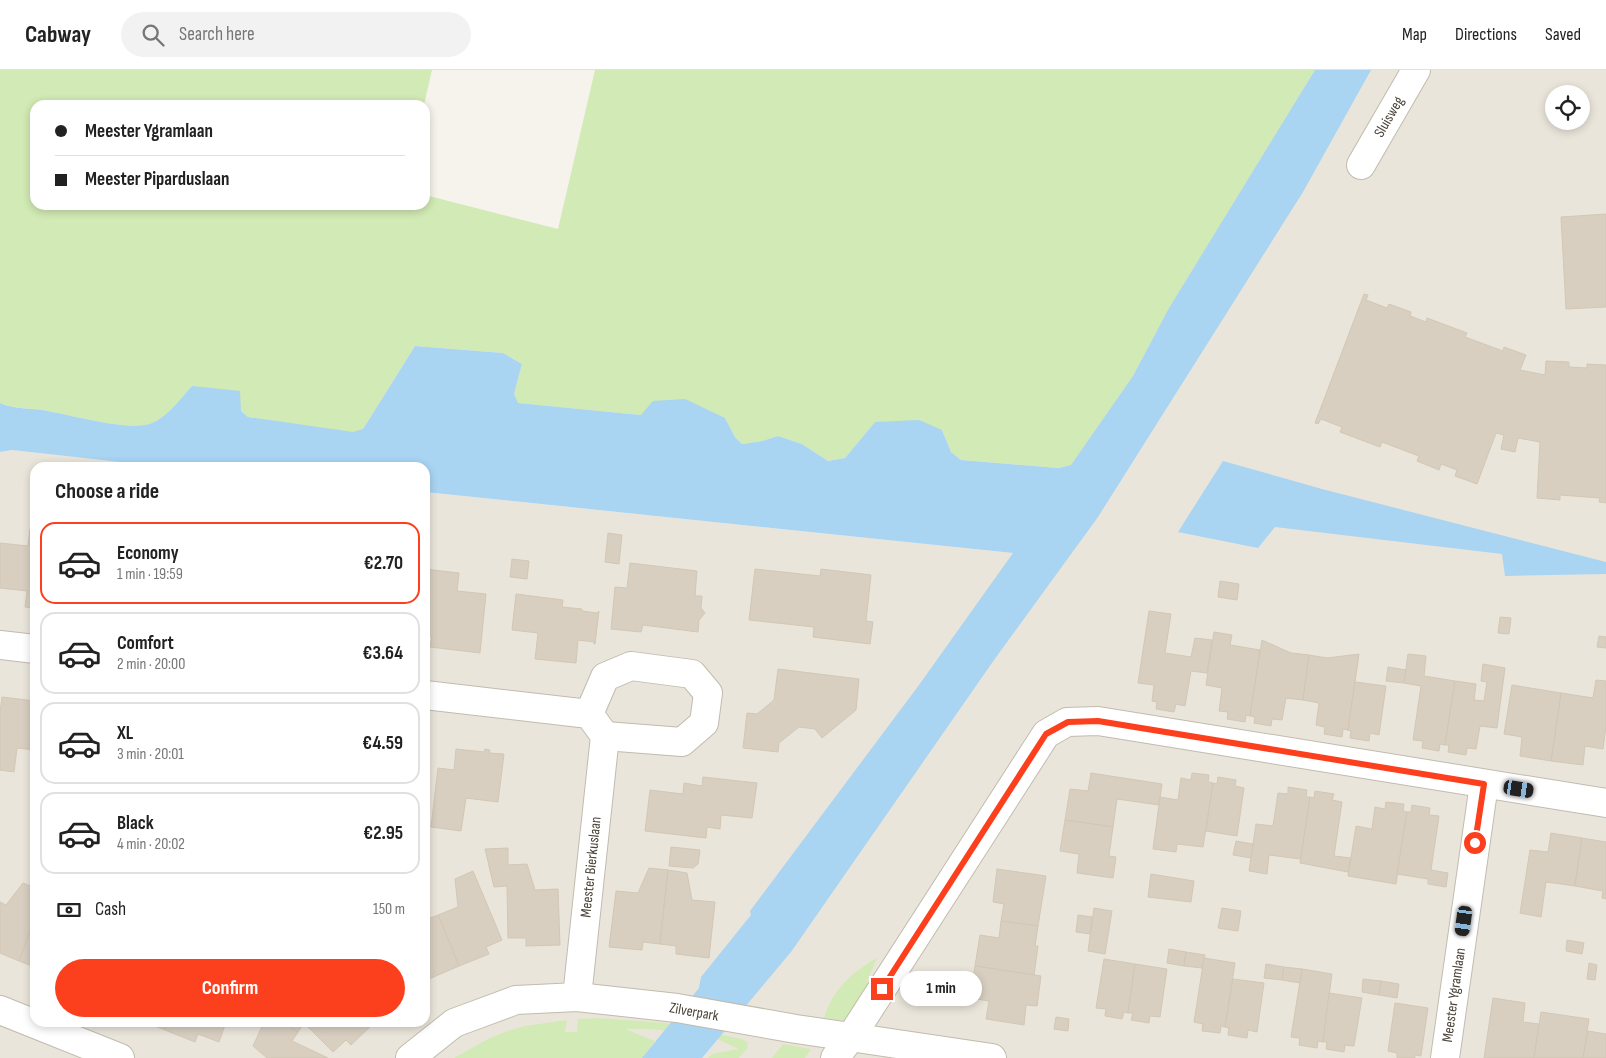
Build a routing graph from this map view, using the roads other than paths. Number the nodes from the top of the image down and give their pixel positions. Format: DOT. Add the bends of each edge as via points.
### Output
graph roads {
  1 [pos="1416,70"];
  2 [pos="1361,165"];
  3 [pos="0,645"];
  4 [pos="30,649"];
  5 [pos="430,696"];
  6 [pos="589,714"];
  7 [pos="605,736"];
  8 [pos="1484,784"];
  9 [pos="1606,803"];
  10 [pos="577,997"];
  11 [pos="0,1010"];
  12 [pos="30,1022"];
  13 [pos="42,1027"];
  14 [pos="843,1048"];
  15 [pos="120,1058"];
  16 [pos="410,1058"];
  17 [pos="992,1058"];
  18 [pos="1445,1058"];
  1 -- 2 [label="street, Sluisweg"];
  3 -- 4 [label="street"];
  5 -- 6 [label="street"];
  6 -- 7 [label="street"];
  6 -- 7 [label="street" via="605,677 631,666 692,674 708,693 704,723 682,742"];
  7 -- 10 [label="street, Meester Bierkuslaan"];
  8 -- 9 [label="street"];
  8 -- 14 [label="street" via="1098,721 1068,722 1046,734"];
  8 -- 18 [label="street, Meester Ygramlaan"];
  10 -- 14 [label="street, Zilverpark" via="677,1008 778,1026"];
  10 -- 16 [label="street, Zilverpark" via="516,1000 454,1023"];
  11 -- 12 [label="street"];
  13 -- 15 [label="street"];
  14 -- 17 [label="street, Zilverpark"];
}
